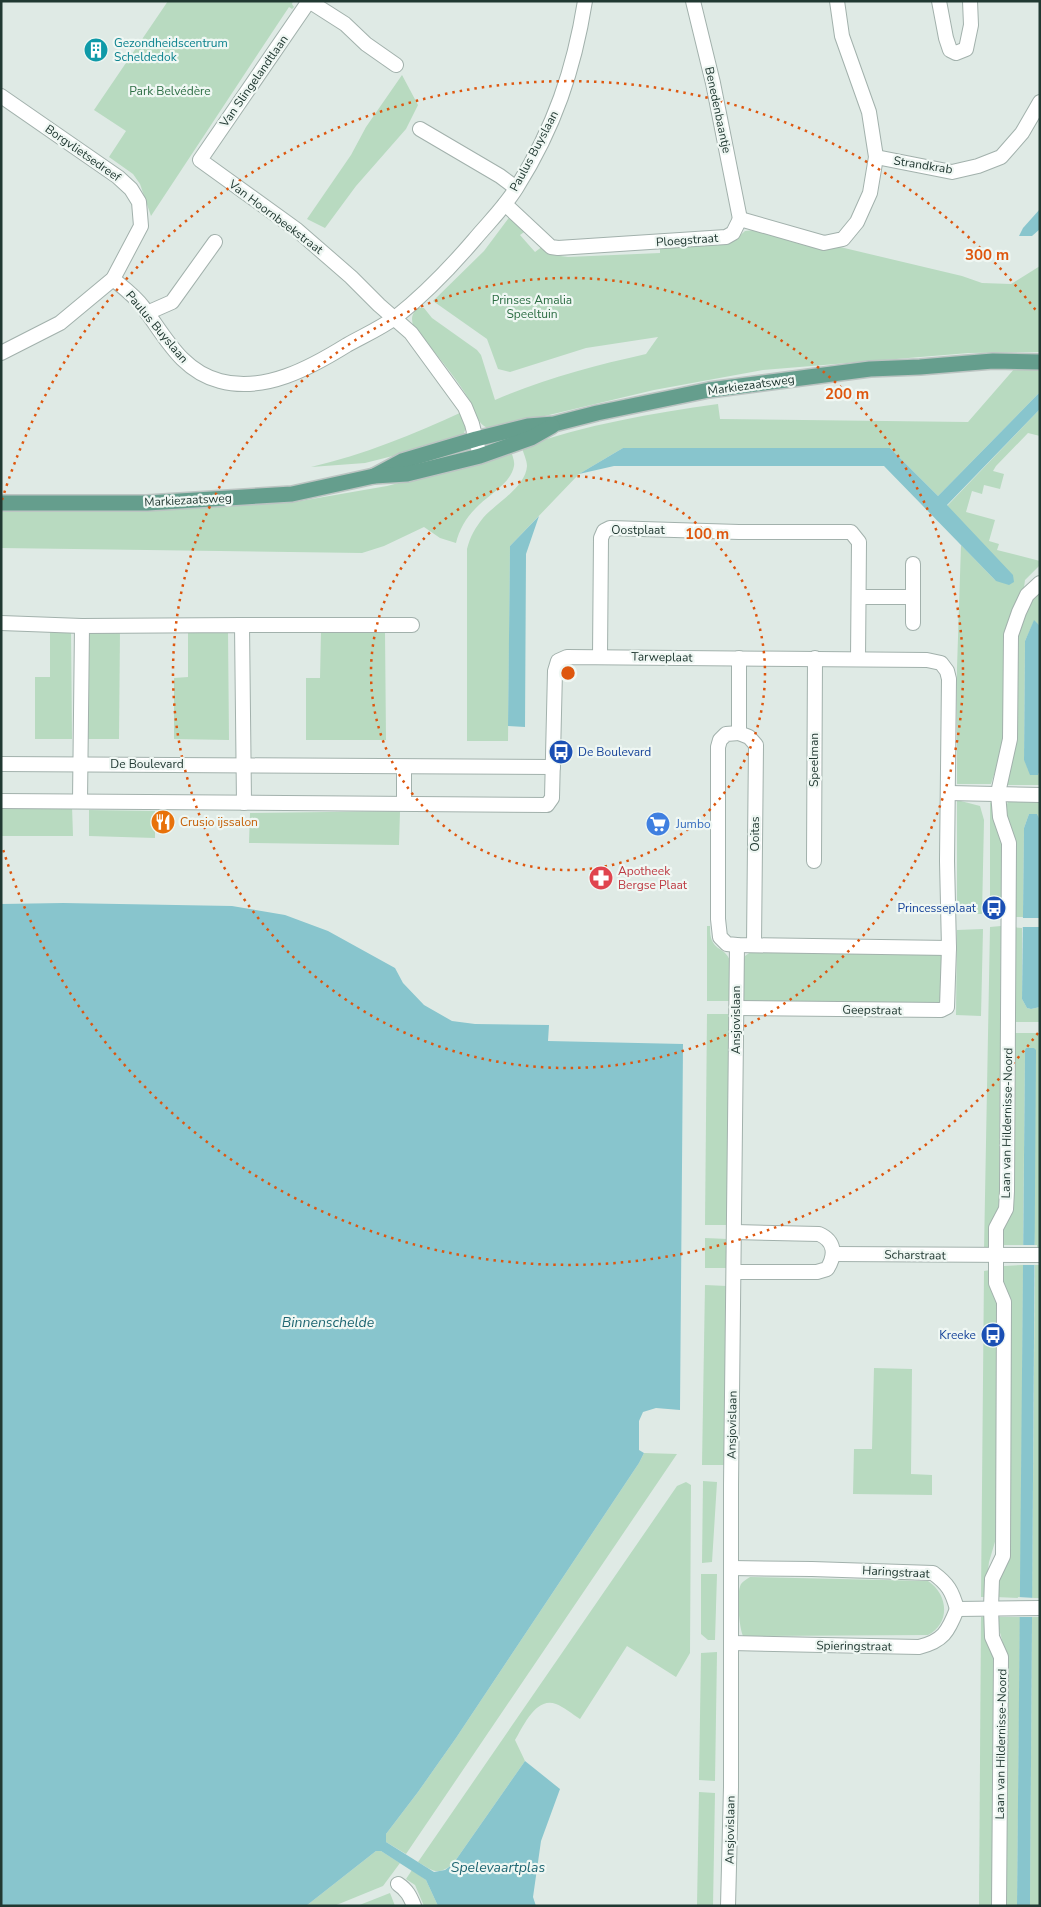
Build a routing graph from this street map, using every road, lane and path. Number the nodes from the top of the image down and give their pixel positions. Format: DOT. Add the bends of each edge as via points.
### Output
graph roads {
  1 [pos="309,1"];
  2 [pos="585,1"];
  3 [pos="693,1"];
  4 [pos="837,1"];
  5 [pos="940,1"];
  6 [pos="970,1"];
  7 [pos="396,65"];
  8 [pos="1,96"];
  9 [pos="1040,102"];
  10 [pos="420,129"];
  11 [pos="876,157"];
  12 [pos="200,160"];
  13 [pos="516,188"];
  14 [pos="505,204"];
  15 [pos="740,219"];
  16 [pos="214,242"];
  17 [pos="113,279"];
  18 [pos="148,313"];
  19 [pos="394,318"];
  20 [pos="1,353"];
  21 [pos="1040,362"];
  22 [pos="554,424"];
  23 [pos="476,439"];
  24 [pos="480,456"];
  25 [pos="374,476"];
  26 [pos="1,503"];
  27 [pos="913,564"];
  28 [pos="1040,584"];
  29 [pos="859,597"];
  30 [pos="913,597"];
  31 [pos="1,623"];
  32 [pos="913,623"];
  33 [pos="242,625"];
  34 [pos="412,625"];
  35 [pos="82,626"];
  36 [pos="600,656"];
  37 [pos="739,658"];
  38 [pos="815,658"];
  39 [pos="858,658"];
  40 [pos="739,733"];
  41 [pos="244,757"];
  42 [pos="1,764"];
  43 [pos="81,764"];
  44 [pos="404,767"];
  45 [pos="553,767"];
  46 [pos="949,793"];
  47 [pos="998,793"];
  48 [pos="1040,795"];
  49 [pos="1,801"];
  50 [pos="80,801"];
  51 [pos="244,803"];
  52 [pos="404,803"];
  53 [pos="814,861"];
  54 [pos="754,944"];
  55 [pos="737,945"];
  56 [pos="949,948"];
  57 [pos="736,1008"];
  58 [pos="735,1232"];
  59 [pos="833,1254"];
  60 [pos="996,1255"];
  61 [pos="1040,1256"];
  62 [pos="734,1272"];
  63 [pos="731,1568"];
  64 [pos="991,1608"];
  65 [pos="1039,1608"];
  66 [pos="957,1609"];
  67 [pos="732,1643"];
  68 [pos="398,1884"];
  69 [pos="414,1906"];
  70 [pos="728,1906"];
  71 [pos="999,1906"];
  1 -- 7 [label="street" via="345,24"];
  1 -- 12 [label="street, Van Slingelandtlaan"];
  2 -- 13 [label="street, Paulus Buyslaan" via="571,70 551,124"];
  3 -- 15 [label="street, Benedenbaantje"];
  4 -- 11 [label="street, Strandkrab" via="842,36 869,112"];
  5 -- 6 [label="street" via="946,38 950,50 956,53 966,49 971,25"];
  8 -- 17 [label="street, Borgvlietsedreef" via="118,177 139,202 141,226"];
  9 -- 11 [label="street, Strandkrab" via="1022,133 1001,157 978,166 952,172"];
  10 -- 13 [label="street"];
  11 -- 15 [label="street" via="870,193 857,222 843,239 824,244"];
  12 -- 19 [label="street, Van Hoornbeekstraat" via="297,230"];
  13 -- 14 [label="street, Paulus Buyslaan"];
  14 -- 15 [label="street, Ploegstraat" via="551,247 558,248 726,237 733,233"];
  14 -- 19 [label="street, Paulus Buyslaan" via="448,270"];
  16 -- 18 [label="street" via="172,302"];
  17 -- 18 [label="street, Paulus Buyslaan"];
  17 -- 20 [label="street" via="60,322"];
  18 -- 19 [label="street, Paulus Buyslaan" via="170,347 194,371 220,381 240,384 268,382 318,364"];
  19 -- 23 [label="street" via="411,333 466,407"];
  21 -- 22 [label="main road, Markiezaatsweg" via="993,361 861,370 709,390"];
  22 -- 23 [label="main road, Markiezaatsweg" via="528,426"];
  22 -- 24 [label="main road, Markiezaatsweg" via="530,438"];
  23 -- 24 [label="street"];
  23 -- 25 [label="main road, Markiezaatsweg" via="402,460"];
  24 -- 25 [label="main road, Markiezaatsweg" via="408,474"];
  25 -- 26 [label="main road, Markiezaatsweg" via="292,494 147,503"];
  27 -- 30 [label="street"];
  28 -- 47 [label="street, Laan van Hildernisse-Noord" via="1027,595 1011,635 1010,739"];
  29 -- 30 [label="street"];
  29 -- 36 [label="street, Oostplaat" via="859,542 851,532 610,528 601,538"];
  29 -- 39 [label="street, Oostplaat"];
  30 -- 32 [label="street"];
  31 -- 35 [label="street"];
  33 -- 34 [label="street"];
  33 -- 35 [label="street"];
  33 -- 41 [label="street"];
  35 -- 43 [label="street"];
  36 -- 37 [label="street, Tarweplaat"];
  36 -- 45 [label="street, Tarweplaat" via="567,656 558,661 555,671"];
  37 -- 38 [label="street, Tarweplaat"];
  37 -- 40 [label="street"];
  38 -- 39 [label="street, Tarweplaat"];
  38 -- 53 [label="street, Speelman"];
  39 -- 46 [label="street" via="927,660 941,663 947,671"];
  40 -- 54 [label="street, Ooitas" via="756,745"];
  40 -- 55 [label="street" via="726,734 718,747 718,920 720,937 727,944"];
  41 -- 43 [label="street, De Boulevard"];
  41 -- 44 [label="street, De Boulevard"];
  41 -- 51 [label="street"];
  42 -- 43 [label="street, De Boulevard"];
  43 -- 50 [label="street"];
  44 -- 45 [label="street, De Boulevard"];
  44 -- 52 [label="street"];
  45 -- 52 [label="street" via="552,798 547,805"];
  46 -- 47 [label="street"];
  46 -- 56 [label="street"];
  47 -- 48 [label="street"];
  47 -- 60 [label="street, Laan van Hildernisse-Noord" via="1000,818 1009,843 1009,932 1007,1192 1006,1209 996,1228"];
  49 -- 50 [label="street"];
  50 -- 51 [label="street"];
  51 -- 52 [label="street"];
  54 -- 55 [label="street"];
  54 -- 56 [label="street"];
  55 -- 57 [label="street, Ansjovislaan"];
  56 -- 57 [label="street, Geepstraat" via="948,1001 947,1007 941,1010"];
  57 -- 58 [label="street, Ansjovislaan"];
  58 -- 59 [label="street" via="819,1234 827,1238"];
  58 -- 62 [label="street, Ansjovislaan"];
  59 -- 60 [label="street, Scharstraat"];
  59 -- 62 [label="street" via="827,1269 817,1272"];
  60 -- 61 [label="street"];
  60 -- 64 [label="street, Laan van Hildernisse-Noord" via="996,1283 1004,1302 1003,1556 992,1579"];
  62 -- 63 [label="street, Ansjovislaan"];
  63 -- 66 [label="street, Haringstraat" via="933,1573 946,1582"];
  63 -- 67 [label="street, Ansjovislaan"];
  64 -- 65 [label="street"];
  64 -- 66 [label="street"];
  64 -- 71 [label="street, Laan van Hildernisse-Noord" via="992,1637 1002,1657"];
  66 -- 67 [label="street, Spieringstraat" via="943,1637 918,1648"];
  67 -- 70 [label="street, Ansjovislaan"];
  68 -- 69 [label="street" via="409,1894"];
}
